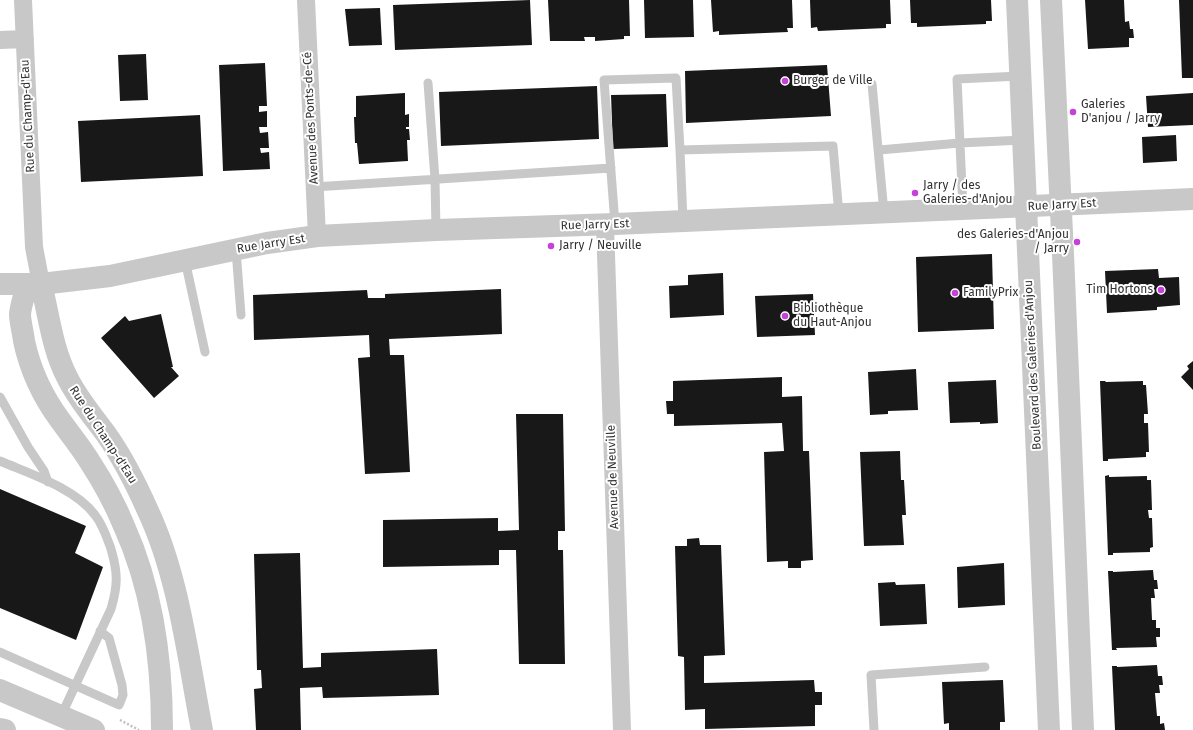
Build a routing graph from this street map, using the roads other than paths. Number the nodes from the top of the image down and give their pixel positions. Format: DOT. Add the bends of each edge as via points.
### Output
graph roads {
  1 [pos="23,0"];
  2 [pos="306,0"];
  3 [pos="1017,0"];
  4 [pos="1051,0"];
  5 [pos="25,39"];
  6 [pos="0,40"];
  7 [pos="1020,76"];
  8 [pos="428,83"];
  9 [pos="872,84"];
  10 [pos="1022,140"];
  11 [pos="960,143"];
  12 [pos="680,150"];
  13 [pos="879,150"];
  14 [pos="611,168"];
  15 [pos="435,179"];
  16 [pos="314,187"];
  17 [pos="1193,200"];
  18 [pos="1060,205"];
  19 [pos="1026,207"];
  20 [pos="963,209"];
  21 [pos="884,212"];
  22 [pos="839,215"];
  23 [pos="683,221"];
  24 [pos="610,225"];
  25 [pos="436,230"];
  26 [pos="317,236"];
  27 [pos="236,250"];
  28 [pos="185,260"];
  29 [pos="0,284"];
  30 [pos="34,284"];
  31 [pos="241,315"];
  32 [pos="205,352"];
  33 [pos="1,401"];
  34 [pos="0,461"];
  35 [pos="48,482"];
  36 [pos="100,631"];
  37 [pos="0,652"];
  38 [pos="985,667"];
  39 [pos="75,685"];
  40 [pos="0,690"];
  41 [pos="61,716"];
  42 [pos="0,729"];
  43 [pos="5,730"];
  44 [pos="94,730"];
  45 [pos="162,730"];
  46 [pos="202,730"];
  47 [pos="622,730"];
  48 [pos="874,730"];
  49 [pos="1049,730"];
  50 [pos="1083,730"];
  1 -- 5 [label="street, Rue du Champ-d'Eau"];
  2 -- 16 [label="street, Avenue des Ponts-de-Cé"];
  3 -- 7 [label="street, Boulevard des Galeries-d'Anjou"];
  4 -- 18 [label="street"];
  5 -- 6 [label="street"];
  5 -- 30 [label="street, Rue du Champ-d'Eau" via="35,255"];
  7 -- 10 [label="street, Boulevard des Galeries-d'Anjou"];
  7 -- 11 [label="lane" via="957,79"];
  8 -- 15 [label="lane"];
  9 -- 13 [label="lane"];
  10 -- 11 [label="lane"];
  10 -- 19 [label="street, Boulevard des Galeries-d'Anjou"];
  11 -- 13 [label="lane"];
  11 -- 20 [label="lane"];
  12 -- 14 [label="lane" via="676,78 604,80"];
  12 -- 22 [label="lane" via="833,146"];
  12 -- 23 [label="lane"];
  13 -- 21 [label="lane"];
  14 -- 15 [label="lane"];
  14 -- 24 [label="lane"];
  15 -- 16 [label="lane"];
  15 -- 25 [label="lane"];
  16 -- 26 [label="street, Avenue des Ponts-de-Cé"];
  17 -- 18 [label="street, Rue Jarry Est"];
  18 -- 19 [label="street, Rue Jarry Est"];
  18 -- 50 [label="street"];
  19 -- 20 [label="street, Rue Jarry Est"];
  19 -- 49 [label="street, Boulevard des Galeries-d'Anjou"];
  20 -- 21 [label="street, Rue Jarry Est"];
  21 -- 22 [label="street, Rue Jarry Est"];
  22 -- 23 [label="street, Rue Jarry Est"];
  23 -- 24 [label="street, Rue Jarry Est"];
  24 -- 25 [label="street, Rue Jarry Est"];
  24 -- 47 [label="street, Avenue de Neuville"];
  25 -- 26 [label="street, Rue Jarry Est"];
  26 -- 27 [label="street, Rue Jarry Est"];
  27 -- 28 [label="street, Rue Jarry Est"];
  27 -- 31 [label="lane"];
  28 -- 30 [label="street, Rue Jarry Est" via="110,276"];
  28 -- 32 [label="lane"];
  29 -- 30 [label="street, Rue Jarry Est"];
  30 -- 45 [label="street, Rue du Champ-d'Eau" via="20,314 27,351 48,402 104,483 125,527 142,574 156,645"];
  30 -- 46 [label="street, Rue du Champ-d'Eau" via="67,377 130,472 157,533 173,583"];
  33 -- 35 [label="lane" via="44,471"];
  34 -- 35 [label="lane"];
  35 -- 36 [label="lane" via="63,489 89,508 99,521 109,542 116,569 116,590"];
  36 -- 39 [label="lane"];
  36 -- 39 [label="lane" via="109,638 122,685 123,695 119,704"];
  37 -- 39 [label="lane"];
  38 -- 48 [label="lane" via="871,674"];
  39 -- 41 [label="lane"];
  40 -- 41 [label="street"];
  41 -- 44 [label="street"];
  42 -- 43 [label="street"];
}
